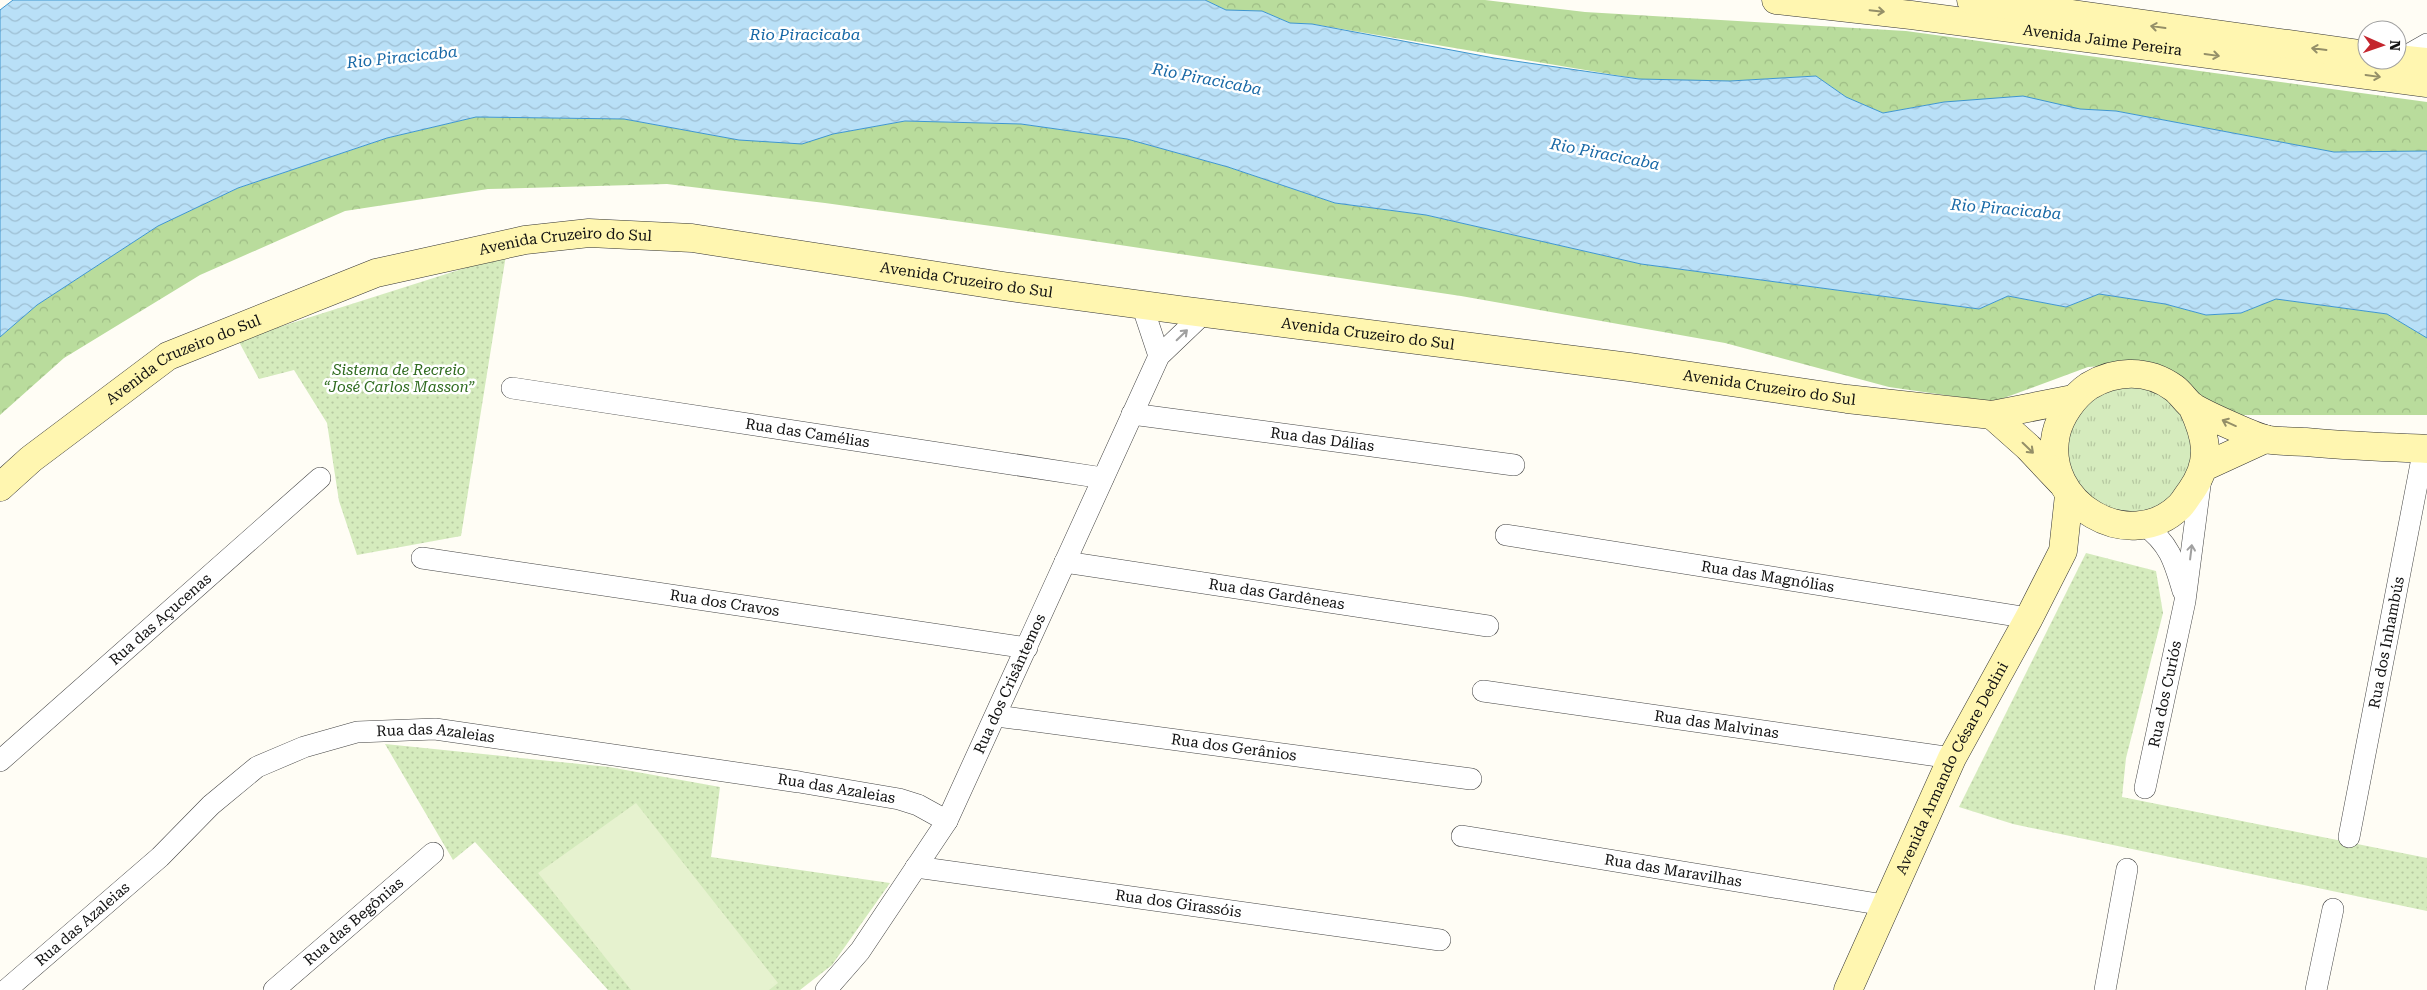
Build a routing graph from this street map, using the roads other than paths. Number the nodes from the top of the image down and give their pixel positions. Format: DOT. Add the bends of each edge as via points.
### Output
graph roads {
  1 [pos="1776,0"];
  2 [pos="1971,0"];
  3 [pos="2427,44"];
  4 [pos="2357,54"];
  5 [pos="2407,54"];
  6 [pos="2407,60"];
  7 [pos="2427,62"];
  8 [pos="2427,83"];
  9 [pos="1142,305"];
  10 [pos="1204,313"];
  11 [pos="1159,356"];
  12 [pos="512,388"];
  13 [pos="2073,399"];
  14 [pos="2192,406"];
  15 [pos="1132,414"];
  16 [pos="1992,416"];
  17 [pos="2265,439"];
  18 [pos="2425,449"];
  19 [pos="1514,465"];
  20 [pos="2202,471"];
  21 [pos="320,478"];
  22 [pos="1103,478"];
  23 [pos="0,487"];
  24 [pos="2066,489"];
  25 [pos="2099,519"];
  26 [pos="2143,524"];
  27 [pos="1506,535"];
  28 [pos="2063,551"];
  29 [pos="422,558"];
  30 [pos="1064,562"];
  31 [pos="2185,601"];
  32 [pos="2029,618"];
  33 [pos="1488,626"];
  34 [pos="1027,648"];
  35 [pos="1483,691"];
  36 [pos="997,716"];
  37 [pos="1952,758"];
  38 [pos="0,761"];
  39 [pos="1470,778"];
  40 [pos="2146,788"];
  41 [pos="947,821"];
  42 [pos="1462,836"];
  43 [pos="2349,837"];
  44 [pos="433,854"];
  45 [pos="916,867"];
  46 [pos="2128,868"];
  47 [pos="1884,905"];
  48 [pos="2333,909"];
  49 [pos="1440,940"];
  50 [pos="6,990"];
  51 [pos="274,990"];
  52 [pos="826,990"];
  53 [pos="1848,990"];
  54 [pos="2105,990"];
  55 [pos="2316,990"];
  1 -- 8 [label="street, Avenida Jaime Pereira, one-way"];
  4 -- 2 [label="street, Avenida Jaime Pereira, one-way"];
  3 -- 5 [label="street"];
  6 -- 7 [label="street"];
  9 -- 10 [label="street, Avenida Cruzeiro do Sul"];
  9 -- 11 [label="street"];
  9 -- 23 [label="street, Avenida Cruzeiro do Sul" via="692,238 589,233 525,240 376,274 168,356 31,459"];
  11 -- 10 [label="street, Rua dos Crisântemos, one-way"];
  10 -- 16 [label="street, Avenida Cruzeiro do Sul"];
  11 -- 15 [label="street, Rua dos Crisântemos"];
  12 -- 22 [label="street, Rua das Camélias"];
  13 -- 14 [label="street" via="2102,378 2127,373 2152,376 2175,388"];
  13 -- 16 [label="street, Avenida Cruzeiro do Sul"];
  13 -- 24 [label="street" via="2056,434 2055,457"];
  17 -- 14 [label="street, one-way"];
  14 -- 20 [label="street" via="2203,429"];
  15 -- 19 [label="street, Rua das Dálias"];
  15 -- 22 [label="street, Rua dos Crisântemos"];
  16 -- 24 [label="street, one-way" via="2028,447"];
  17 -- 18 [label="street"];
  17 -- 20 [label="street"];
  18 -- 43 [label="street, Rua dos Inhambús"];
  20 -- 26 [label="street" via="2180,506 2163,518"];
  31 -- 20 [label="street, Rua dos Curiós, one-way"];
  21 -- 38 [label="street, Rua das Açucenas"];
  22 -- 30 [label="street, Rua dos Crisântemos"];
  24 -- 25 [label="street" via="2081,507"];
  24 -- 28 [label="street, Avenida Armando Césare Dedini"];
  25 -- 26 [label="street" via="2121,525"];
  25 -- 28 [label="street, Avenida Armando Césare Dedini"];
  26 -- 31 [label="street, Rua dos Curiós" via="2169,549"];
  27 -- 32 [label="street, Rua das Magnólias"];
  28 -- 32 [label="street, Avenida Armando Césare Dedini"];
  29 -- 34 [label="street, Rua dos Cravos"];
  30 -- 33 [label="street, Rua das Gardêneas"];
  30 -- 34 [label="street, Rua dos Crisântemos"];
  31 -- 40 [label="street, Rua dos Curiós"];
  32 -- 37 [label="street, Avenida Armando Césare Dedini"];
  34 -- 36 [label="street, Rua dos Crisântemos"];
  35 -- 37 [label="street, Rua das Malvinas"];
  36 -- 39 [label="street, Rua dos Gerânios"];
  36 -- 41 [label="street, Rua dos Crisântemos"];
  37 -- 47 [label="street, Avenida Armando Césare Dedini"];
  41 -- 45 [label="street, Rua dos Crisântemos"];
  41 -- 50 [label="street, Rua das Azaleias" via="899,799 799,782 435,729 357,732 304,747 257,767 211,805 160,857"];
  42 -- 47 [label="street, Rua das Maravilhas"];
  44 -- 51 [label="street, Rua das Begônias"];
  45 -- 49 [label="street, Rua dos Girassóis"];
  45 -- 52 [label="street, Rua dos Crisântemos" via="860,951"];
  46 -- 54 [label="street"];
  47 -- 53 [label="street, Avenida Armando Césare Dedini"];
  48 -- 55 [label="street"];
}
